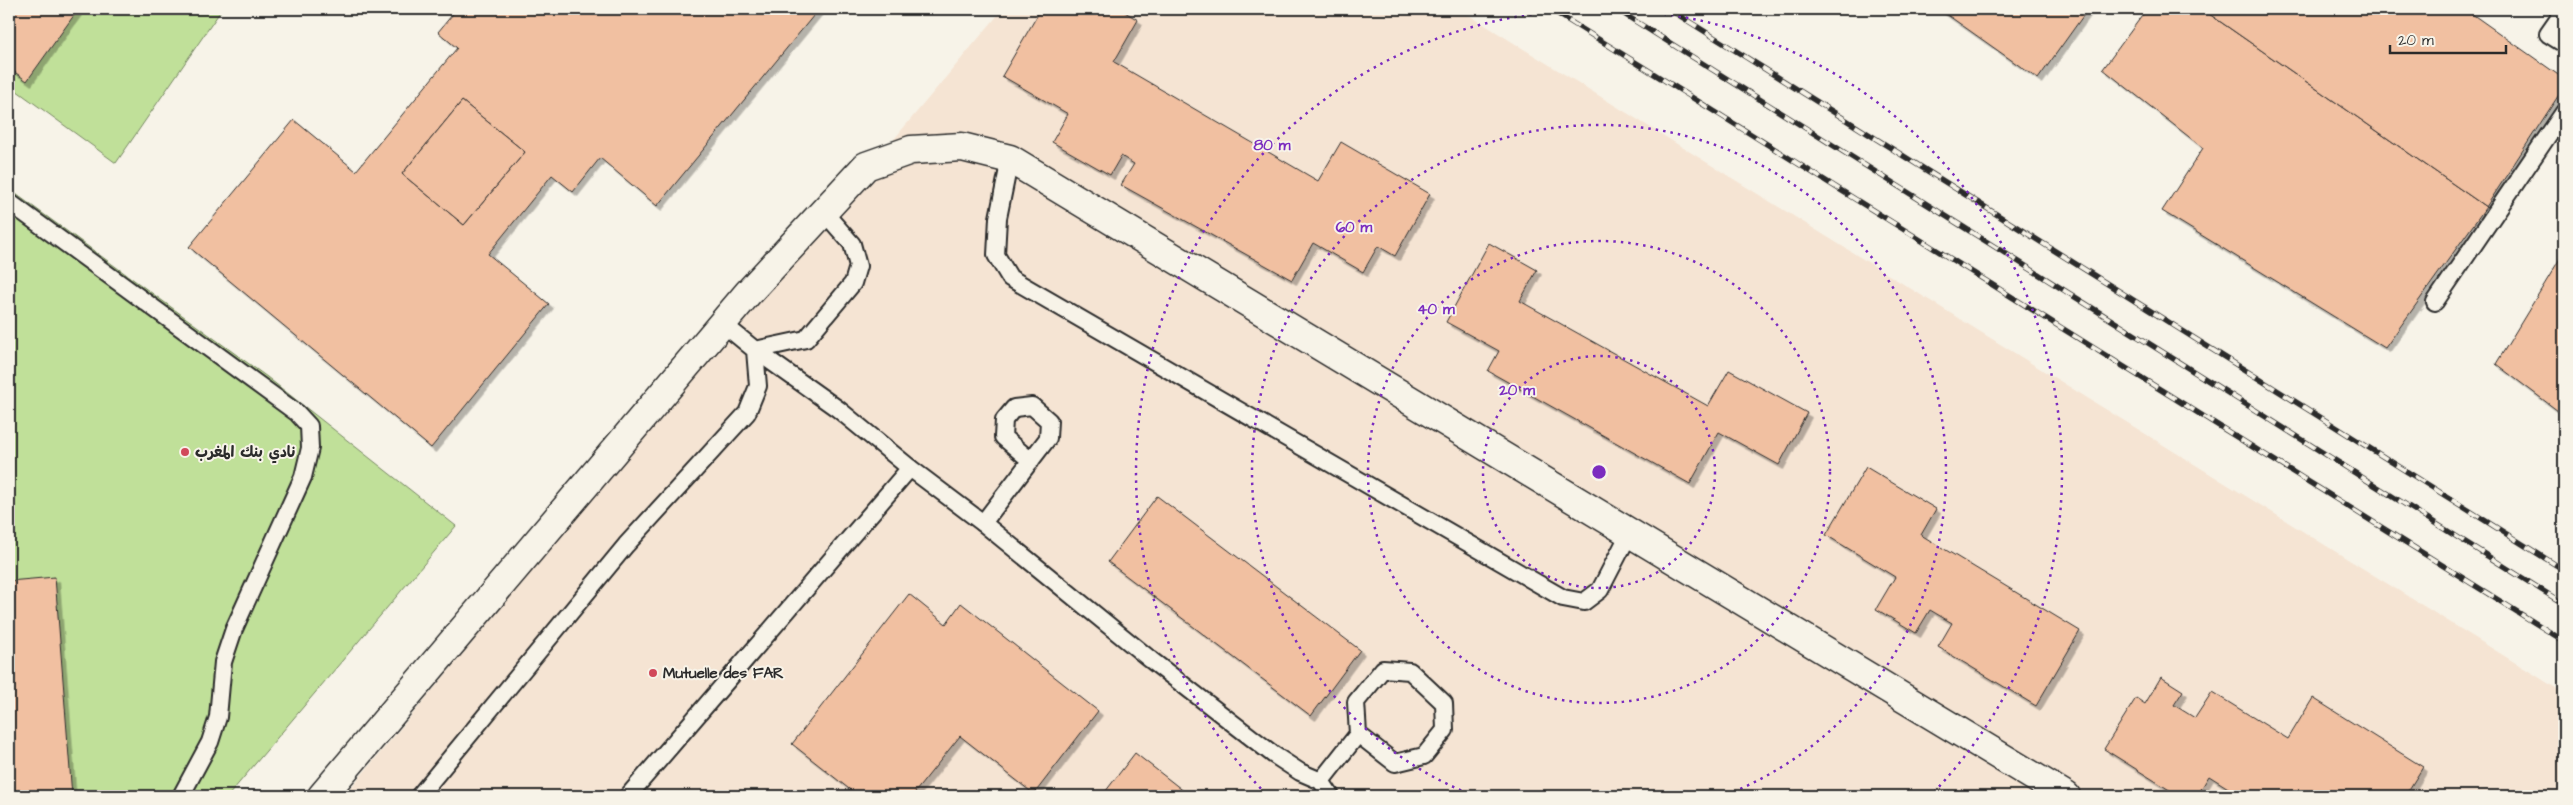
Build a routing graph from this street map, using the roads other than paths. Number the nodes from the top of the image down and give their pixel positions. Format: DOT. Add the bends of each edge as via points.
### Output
graph roads {
  1 [pos="2564,11"];
  2 [pos="2548,34"];
  3 [pos="2564,44"];
  4 [pos="2564,49"];
  5 [pos="2564,112"];
  6 [pos="1010,158"];
  7 [pos="9,202"];
  8 [pos="823,211"];
  9 [pos="2435,302"];
  10 [pos="722,323"];
  11 [pos="755,350"];
  12 [pos="1031,461"];
  13 [pos="910,468"];
  14 [pos="983,523"];
  15 [pos="1630,532"];
  16 [pos="1358,734"];
  17 [pos="1321,781"];
  18 [pos="180,796"];
  19 [pos="322,796"];
  20 [pos="419,796"];
  21 [pos="628,796"];
  22 [pos="1331,796"];
  23 [pos="2066,796"];
  1 -- 2 [label="lane"];
  2 -- 3 [label="lane"];
  2 -- 4 [label="lane"];
  5 -- 9 [label="lane"];
  6 -- 8 [label="street" via="962,147 911,150 866,166"];
  6 -- 15 [label="street"];
  6 -- 15 [label="lane" via="998,218 996,255 1010,278 1563,598 1584,602 1600,590"];
  7 -- 18 [label="lane" via="297,413 309,426 310,448 303,476 234,629 223,662 218,717 210,742"];
  8 -- 10 [label="street"];
  8 -- 11 [label="lane" via="852,244 858,266 853,283 806,339"];
  10 -- 11 [label="lane"];
  10 -- 19 [label="street"];
  11 -- 13 [label="lane" via="838,409"];
  11 -- 20 [label="lane" via="758,386 746,413 626,545"];
  12 -- 14 [label="lane"];
  13 -- 14 [label="lane"];
  13 -- 21 [label="lane"];
  14 -- 17 [label="lane" via="1274,755"];
  15 -- 23 [label="street"];
  16 -- 16 [label="lane" via="1356,702 1383,669 1410,671 1444,703 1445,730 1424,756 1396,763"];
  16 -- 17 [label="lane"];
  17 -- 22 [label="lane"];
}
